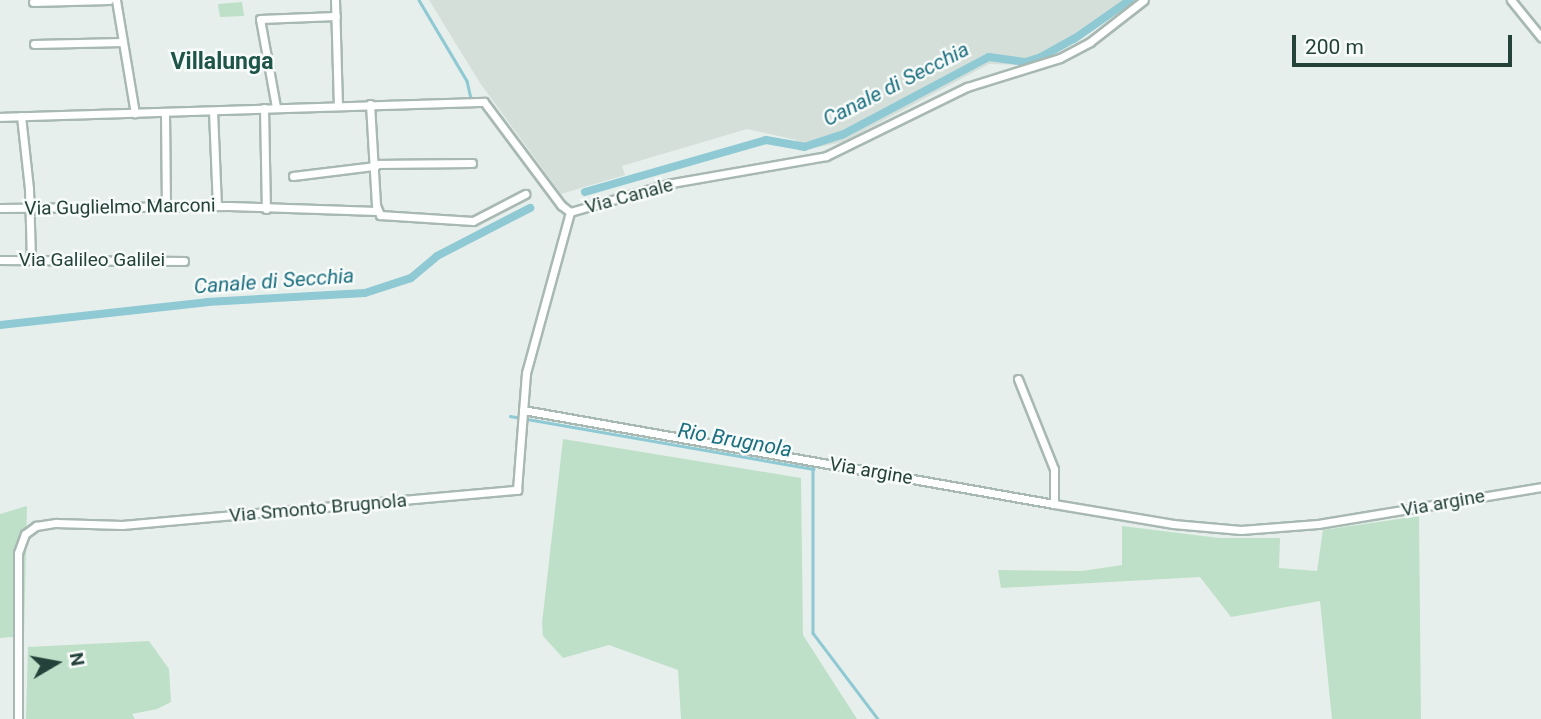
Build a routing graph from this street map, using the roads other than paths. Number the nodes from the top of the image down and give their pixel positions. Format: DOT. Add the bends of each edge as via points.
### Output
graph roads {
  1 [pos="109,0"];
  2 [pos="116,0"];
  3 [pos="335,0"];
  4 [pos="1144,0"];
  5 [pos="1511,0"];
  6 [pos="33,2"];
  7 [pos="336,16"];
  8 [pos="1541,37"];
  9 [pos="123,42"];
  10 [pos="34,44"];
  11 [pos="370,104"];
  12 [pos="338,105"];
  13 [pos="276,107"];
  14 [pos="264,108"];
  15 [pos="213,111"];
  16 [pos="165,112"];
  17 [pos="135,113"];
  18 [pos="21,116"];
  19 [pos="0,117"];
  20 [pos="472,163"];
  21 [pos="375,165"];
  22 [pos="293,176"];
  23 [pos="525,194"];
  24 [pos="217,206"];
  25 [pos="166,207"];
  26 [pos="0,208"];
  27 [pos="30,208"];
  28 [pos="266,209"];
  29 [pos="377,211"];
  30 [pos="570,212"];
  31 [pos="0,260"];
  32 [pos="31,260"];
  33 [pos="184,261"];
  34 [pos="1018,379"];
  35 [pos="523,415"];
  36 [pos="1541,486"];
  37 [pos="1054,504"];
  38 [pos="18,719"];
  1 -- 6 [label="street"];
  2 -- 9 [label="street"];
  3 -- 7 [label="street"];
  4 -- 30 [label="street, Via Canale" via="1090,42 1060,58 967,87 825,156 672,183"];
  5 -- 8 [label="street"];
  7 -- 12 [label="street"];
  7 -- 13 [label="street" via="260,19"];
  9 -- 10 [label="street"];
  9 -- 17 [label="street"];
  11 -- 12 [label="street, Via Canale"];
  11 -- 21 [label="street"];
  11 -- 30 [label="street, Via Canale" via="484,102"];
  12 -- 13 [label="street, Via Canale"];
  13 -- 14 [label="street, Via Canale"];
  14 -- 15 [label="street, Via Canale"];
  14 -- 28 [label="street"];
  15 -- 16 [label="street, Via Canale"];
  15 -- 24 [label="street"];
  16 -- 17 [label="street, Via Canale"];
  16 -- 25 [label="street"];
  17 -- 18 [label="street, Via Canale"];
  18 -- 19 [label="street, Via Canale"];
  18 -- 27 [label="street"];
  20 -- 21 [label="street"];
  21 -- 22 [label="street"];
  21 -- 29 [label="street"];
  23 -- 29 [label="street, Via Guglielmo Marconi" via="473,221 385,217"];
  24 -- 25 [label="street, Via Guglielmo Marconi"];
  24 -- 28 [label="street, Via Guglielmo Marconi"];
  25 -- 27 [label="street, Via Guglielmo Marconi"];
  26 -- 27 [label="street, Via Guglielmo Marconi"];
  27 -- 32 [label="street"];
  28 -- 29 [label="street, Via Guglielmo Marconi"];
  30 -- 35 [label="street, Via Smonto Brugnola" via="528,359"];
  31 -- 32 [label="street, Via Galileo Galilei"];
  32 -- 33 [label="street, Via Galileo Galilei"];
  34 -- 37 [label="street" via="1054,470"];
  35 -- 37 [label="street, Via argine"];
  35 -- 38 [label="street, Via Smonto Brugnola" via="517,489 122,525 36,526 25,534 18,553"];
  36 -- 37 [label="street, Via argine" via="1318,524 1241,530"];
}
